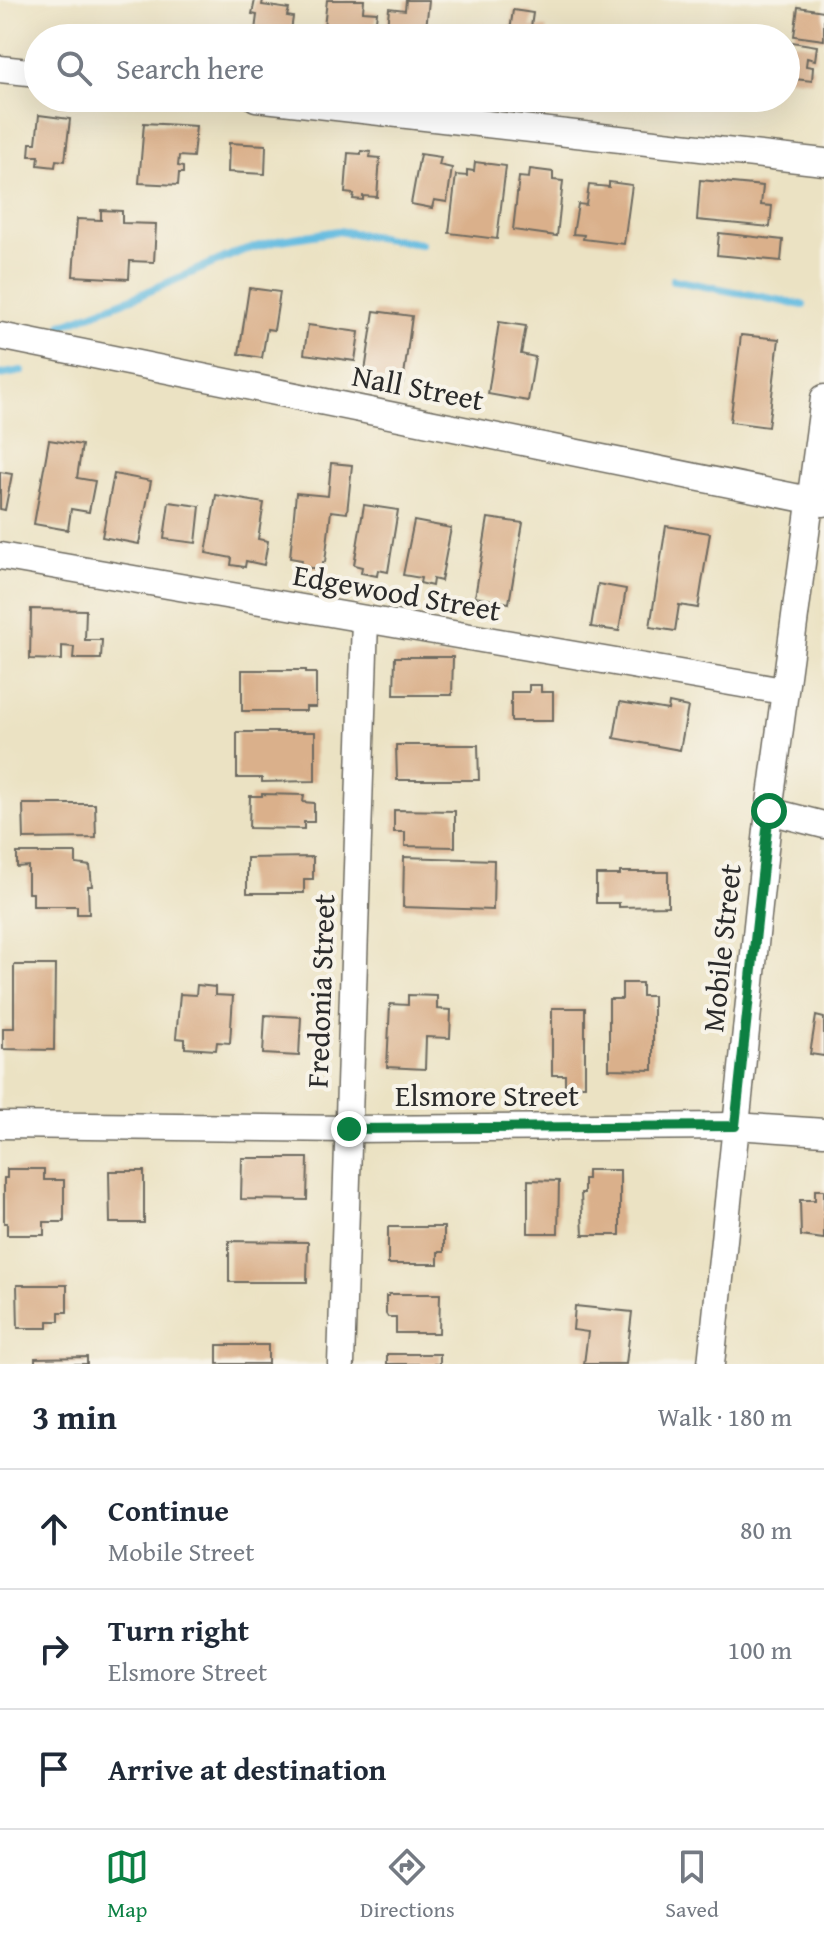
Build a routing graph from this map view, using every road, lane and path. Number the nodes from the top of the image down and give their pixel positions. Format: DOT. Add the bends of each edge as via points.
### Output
graph roads {
  1 [pos="0,69"];
  2 [pos="24,72"];
  3 [pos="380,112"];
  4 [pos="824,162"];
  5 [pos="0,336"];
  6 [pos="824,398"];
  7 [pos="818,501"];
  8 [pos="0,556"];
  9 [pos="365,620"];
  10 [pos="783,691"];
  11 [pos="769,811"];
  12 [pos="824,825"];
  13 [pos="0,1125"];
  14 [pos="735,1126"];
  15 [pos="349,1129"];
  16 [pos="824,1132"];
  17 [pos="341,1364"];
  18 [pos="711,1364"];
  1 -- 2 [label="street"];
  3 -- 4 [label="street"];
  5 -- 7 [label="street, Nall Street"];
  6 -- 7 [label="street, Mobile Street"];
  7 -- 10 [label="street, Mobile Street"];
  8 -- 9 [label="street, Edgewood Street"];
  9 -- 10 [label="street, Edgewood Street"];
  9 -- 15 [label="street, Fredonia Street"];
  10 -- 11 [label="street, Mobile Street"];
  11 -- 12 [label="street"];
  11 -- 14 [label="street, Mobile Street"];
  13 -- 15 [label="street, Elsmore Street"];
  14 -- 15 [label="street, Elsmore Street"];
  14 -- 16 [label="street, Elsmore Street"];
  14 -- 18 [label="street, Mobile Street"];
  15 -- 17 [label="street, Fredonia Street"];
}
